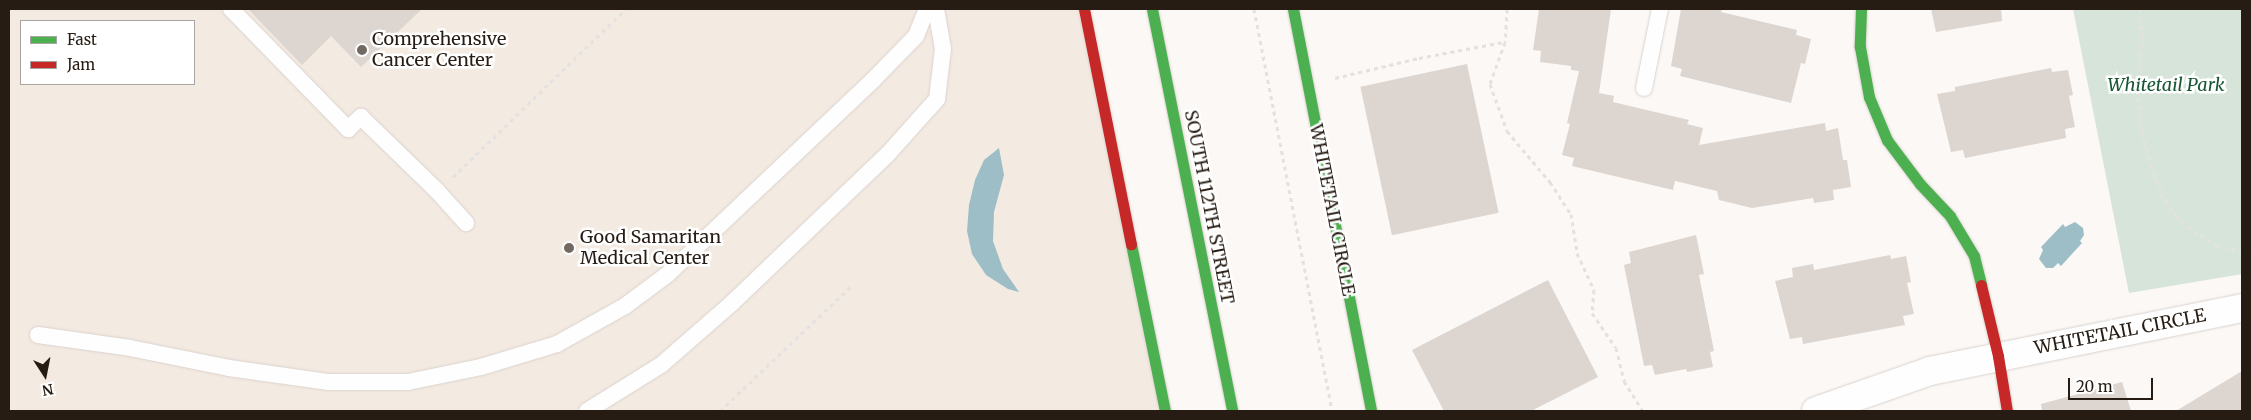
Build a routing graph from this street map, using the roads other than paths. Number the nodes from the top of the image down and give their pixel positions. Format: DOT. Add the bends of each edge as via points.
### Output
graph roads {
  1 [pos="231,9"];
  2 [pos="927,9"];
  3 [pos="936,9"];
  4 [pos="1084,9"];
  5 [pos="1152,9"];
  6 [pos="1293,9"];
  7 [pos="1660,9"];
  8 [pos="1861,9"];
  9 [pos="1644,88"];
  10 [pos="466,223"];
  11 [pos="2242,308"];
  12 [pos="38,335"];
  13 [pos="1998,356"];
  14 [pos="587,411"];
  15 [pos="1165,411"];
  16 [pos="1232,411"];
  17 [pos="1371,411"];
  18 [pos="1816,411"];
  19 [pos="2007,411"];
  1 -- 10 [label="lane" via="348,130 361,117"];
  2 -- 12 [label="lane" via="916,36 881,72 668,274 625,306 557,344 481,367 408,382 329,382"];
  3 -- 14 [label="lane" via="943,49 937,99 887,155 732,303 661,365"];
  4 -- 15 [label="street"];
  5 -- 16 [label="street, SOUTH 112TH STREET"];
  6 -- 17 [label="street, WHITETAIL CIRCLE"];
  7 -- 9 [label="lane"];
  8 -- 13 [label="street" via="1860,47 1869,98 1887,140 1920,184 1950,216 1974,256"];
  11 -- 13 [label="street, WHITETAIL CIRCLE"];
  13 -- 18 [label="street, WHITETAIL CIRCLE" via="1930,371"];
  13 -- 19 [label="street"];
}
